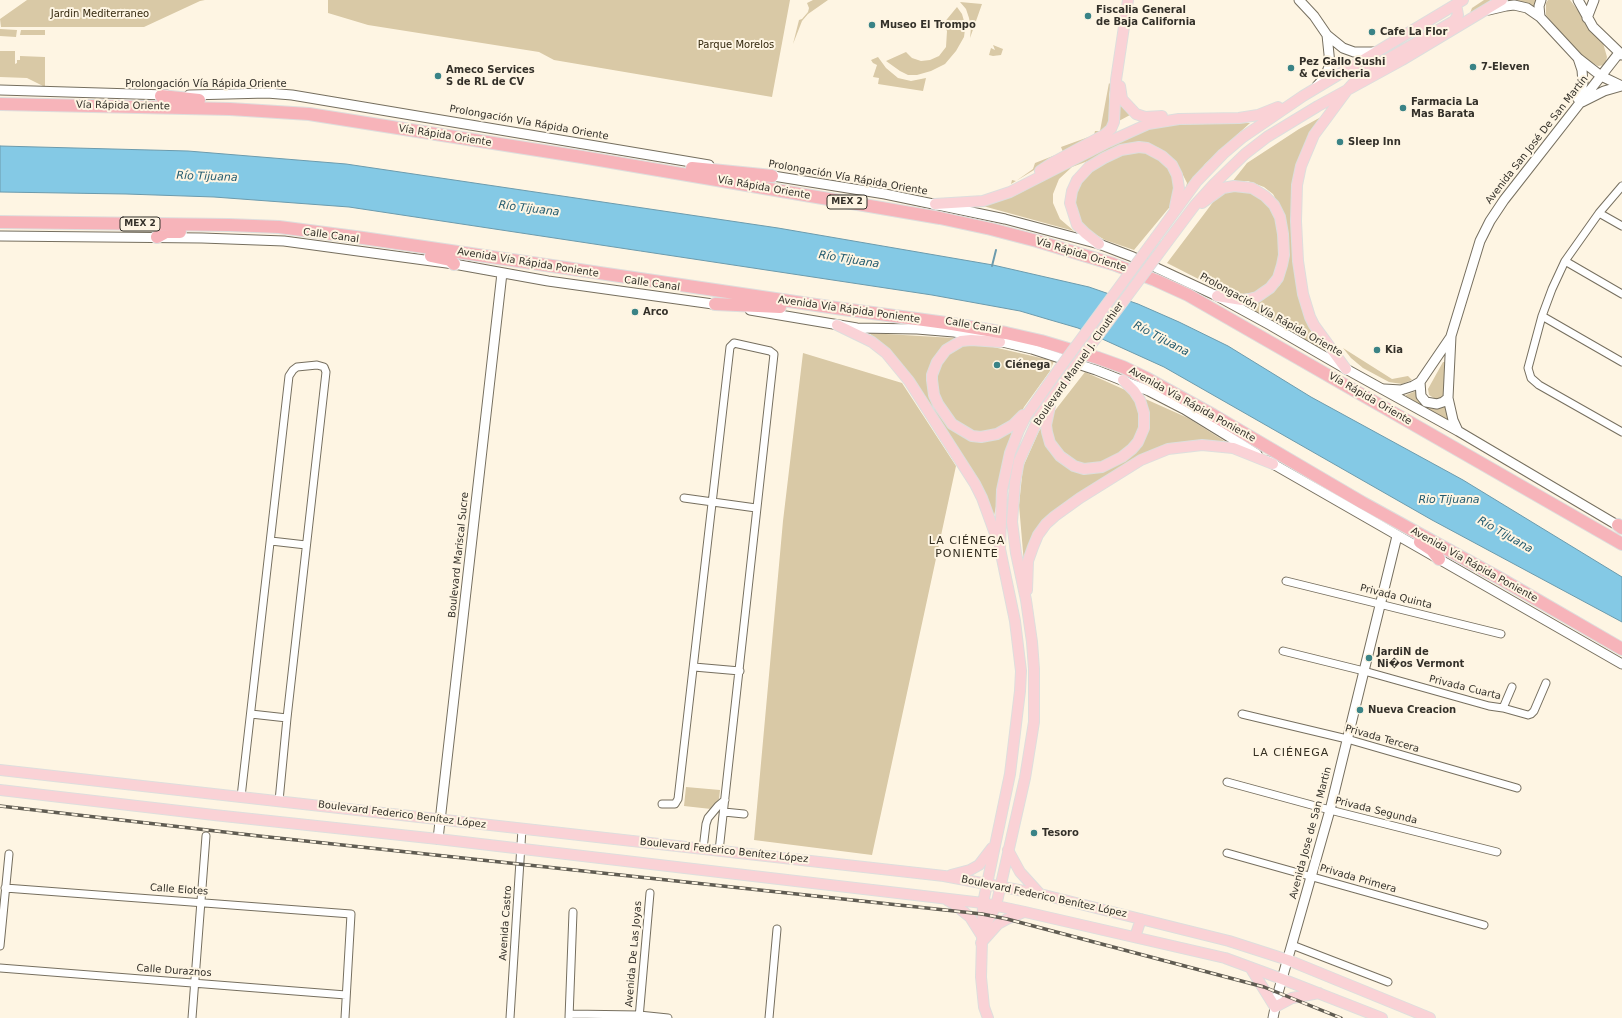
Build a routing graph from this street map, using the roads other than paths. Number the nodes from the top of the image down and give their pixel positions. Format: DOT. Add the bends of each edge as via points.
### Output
graph roads {
  1 [pos="1128,0"];
  2 [pos="1134,0"];
  3 [pos="1299,0"];
  4 [pos="1502,0"];
  5 [pos="1541,0"];
  6 [pos="1578,0"];
  7 [pos="1594,0"];
  8 [pos="1460,2"];
  9 [pos="1484,11"];
  10 [pos="1540,17"];
  11 [pos="1587,18"];
  12 [pos="1327,35"];
  13 [pos="1377,52"];
  14 [pos="1620,54"];
  15 [pos="1578,58"];
  16 [pos="1601,76"];
  17 [pos="1621,86"];
  18 [pos="1315,89"];
  19 [pos="1348,89"];
  20 [pos="0,90"];
  21 [pos="161,96"];
  22 [pos="1303,96"];
  23 [pos="0,104"];
  24 [pos="1576,106"];
  25 [pos="309,114"];
  26 [pos="1229,118"];
  27 [pos="582,157"];
  28 [pos="772,176"];
  29 [pos="1622,186"];
  30 [pos="1022,187"];
  31 [pos="935,204"];
  32 [pos="1599,213"];
  33 [pos="1168,219"];
  34 [pos="1183,220"];
  35 [pos="0,222"];
  36 [pos="1622,226"];
  37 [pos="279,227"];
  38 [pos="0,236"];
  39 [pos="157,237"];
  40 [pos="363,238"];
  41 [pos="1099,244"];
  42 [pos="1565,261"];
  43 [pos="454,264"];
  44 [pos="502,273"];
  45 [pos="1622,294"];
  46 [pos="1217,296"];
  47 [pos="715,304"];
  48 [pos="843,309"];
  49 [pos="1542,316"];
  50 [pos="837,325"];
  51 [pos="1451,336"];
  52 [pos="1000,342"];
  53 [pos="1622,362"];
  54 [pos="1346,369"];
  55 [pos="1123,380"];
  56 [pos="1420,382"];
  57 [pos="1381,388"];
  58 [pos="1054,397"];
  59 [pos="1448,398"];
  60 [pos="1036,402"];
  61 [pos="1458,431"];
  62 [pos="1622,432"];
  63 [pos="1273,464"];
  64 [pos="684,498"];
  65 [pos="712,501"];
  66 [pos="1363,503"];
  67 [pos="756,508"];
  68 [pos="1621,527"];
  69 [pos="1397,536"];
  70 [pos="271,541"];
  71 [pos="1622,544"];
  72 [pos="306,545"];
  73 [pos="1000,549"];
  74 [pos="1439,560"];
  75 [pos="1286,581"];
  76 [pos="1026,600"];
  77 [pos="1380,603"];
  78 [pos="1501,634"];
  79 [pos="1622,649"];
  80 [pos="1283,651"];
  81 [pos="1622,664"];
  82 [pos="694,667"];
  83 [pos="740,671"];
  84 [pos="1364,671"];
  85 [pos="1546,683"];
  86 [pos="1512,686"];
  87 [pos="1503,708"];
  88 [pos="251,714"];
  89 [pos="1242,714"];
  90 [pos="287,718"];
  91 [pos="1347,740"];
  92 [pos="0,770"];
  93 [pos="1227,782"];
  94 [pos="1517,788"];
  95 [pos="0,790"];
  96 [pos="241,797"];
  97 [pos="279,800"];
  98 [pos="725,800"];
  99 [pos="662,804"];
  100 [pos="1330,810"];
  101 [pos="724,812"];
  102 [pos="744,814"];
  103 [pos="441,819"];
  104 [pos="522,829"];
  105 [pos="206,836"];
  106 [pos="438,839"];
  107 [pos="995,845"];
  108 [pos="521,849"];
  109 [pos="703,849"];
  110 [pos="1008,850"];
  111 [pos="719,851"];
  112 [pos="1497,852"];
  113 [pos="1227,853"];
  114 [pos="9,854"];
  115 [pos="944,876"];
  116 [pos="1311,876"];
  117 [pos="987,884"];
  118 [pos="1000,886"];
  119 [pos="5,888"];
  120 [pos="650,893"];
  121 [pos="1040,894"];
  122 [pos="941,898"];
  123 [pos="200,902"];
  124 [pos="983,903"];
  125 [pos="996,906"];
  126 [pos="573,912"];
  127 [pos="1025,912"];
  128 [pos="1141,919"];
  129 [pos="1484,925"];
  130 [pos="777,929"];
  131 [pos="982,936"];
  132 [pos="1135,937"];
  133 [pos="1292,945"];
  134 [pos="0,946"];
  135 [pos="1288,960"];
  136 [pos="1250,967"];
  137 [pos="0,968"];
  138 [pos="1282,979"];
  139 [pos="194,982"];
  140 [pos="1388,982"];
  141 [pos="1319,993"];
  142 [pos="346,995"];
  143 [pos="1275,1007"];
  144 [pos="569,1016"];
  145 [pos="639,1016"];
  146 [pos="192,1018"];
  147 [pos="345,1018"];
  148 [pos="510,1018"];
  149 [pos="668,1018"];
  150 [pos="770,1018"];
  151 [pos="988,1018"];
  152 [pos="1273,1018"];
  153 [pos="1382,1018"];
  154 [pos="1430,1018"];
  1 -- 30 [label="main road" via="1116,80 1114,122 1111,129 1052,163"];
  2 -- 26 [label="main road" via="1120,81 1122,100 1136,114 1145,117 1195,114"];
  3 -- 12 [label="main road"];
  4 -- 9 [label="main road, Boulevard Manuel J. Clouthier"];
  5 -- 10 [label="main road"];
  6 -- 11 [label="main road"];
  7 -- 11 [label="main road"];
  8 -- 13 [label="main road, Boulevard Manuel J. Clouthier"];
  8 -- 19 [label="main road" via="1458,15 1454,21 1363,72"];
  9 -- 10 [label="main road" via="1514,5 1527,8"];
  9 -- 19 [label="main road, Boulevard Manuel J. Clouthier"];
  10 -- 15 [label="main road"];
  11 -- 14 [label="main road"];
  12 -- 13 [label="main road" via="1349,51"];
  12 -- 18 [label="main road" via="1330,64 1325,77"];
  13 -- 18 [label="main road, Boulevard Manuel J. Clouthier"];
  14 -- 16 [label="main road, Avenida San José De San Martín"];
  15 -- 16 [label="main road"];
  15 -- 24 [label="main road" via="1583,83"];
  16 -- 17 [label="main road"];
  16 -- 24 [label="main road, Avenida San José De San Martín"];
  17 -- 24 [label="main road" via="1600,93"];
  18 -- 22 [label="main road, Boulevard Manuel J. Clouthier"];
  19 -- 34 [label="main road, Boulevard Manuel J. Clouthier" via="1266,137 1214,184"];
  19 -- 54 [label="main road" via="1310,142 1299,174 1296,204 1298,262 1306,306 1314,326"];
  20 -- 21 [label="main road, Prolongación Vía Rápida Oriente"];
  21 -- 25 [label="highway" via="185,100 277,105"];
  21 -- 28 [label="main road, Prolongación Vía Rápida Oriente" via="267,93 292,95"];
  22 -- 26 [label="main road" via="1258,115"];
  22 -- 33 [label="main road, Boulevard Manuel J. Clouthier" via="1254,128 1232,146 1198,181"];
  23 -- 25 [label="highway, Vía Rápida Oriente / MEX 2" via="230,109"];
  24 -- 51 [label="main road, Avenida San José De San Martín" via="1490,221 1480,241"];
  25 -- 27 [label="highway, Vía Rápida Oriente / MEX 2"];
  26 -- 30 [label="main road" via="1179,119 1148,124"];
  27 -- 28 [label="highway" via="624,159"];
  27 -- 71 [label="highway, Vía Rápida Oriente / MEX 2" via="940,218 1014,235 1113,264 1156,280 1230,318"];
  28 -- 31 [label="main road, Prolongación Vía Rápida Oriente"];
  29 -- 32 [label="street"];
  30 -- 31 [label="main road" via="983,201"];
  31 -- 41 [label="main road, Prolongación Vía Rápida Oriente"];
  32 -- 36 [label="street"];
  32 -- 42 [label="street"];
  33 -- 41 [label="main road" via="1176,204 1179,188 1172,165 1147,148 1121,150 1089,167 1077,180 1072,191 1071,209 1077,225"];
  33 -- 60 [label="main road, Boulevard Manuel J. Clouthier, bridge"];
  34 -- 46 [label="main road" via="1223,188 1234,186 1247,187 1259,192 1270,200 1278,212 1284,255 1274,284 1249,299"];
  34 -- 58 [label="main road, Boulevard Manuel J. Clouthier, bridge"];
  35 -- 37 [label="highway, Avenida Vía Rápida Poniente / MEX 2"];
  37 -- 39 [label="highway" via="267,231 166,232"];
  37 -- 40 [label="highway, Avenida Vía Rápida Poniente / MEX 2"];
  38 -- 39 [label="main road, Calle Canal"];
  39 -- 43 [label="main road, Calle Canal" via="284,241"];
  40 -- 43 [label="highway" via="377,246 444,258"];
  40 -- 48 [label="highway, Avenida Vía Rápida Poniente / MEX 2"];
  41 -- 46 [label="main road, Prolongación Vía Rápida Oriente"];
  42 -- 45 [label="street"];
  42 -- 49 [label="street"];
  43 -- 44 [label="main road, Calle Canal"];
  44 -- 47 [label="main road, Calle Canal"];
  44 -- 103 [label="main road, Boulevard Mariscal Sucre"];
  46 -- 54 [label="main road, Prolongación Vía Rápida Oriente"];
  47 -- 48 [label="highway"];
  47 -- 50 [label="main road, Calle Canal"];
  48 -- 66 [label="highway, Avenida Vía Rápida Poniente / MEX 2" via="1006,333 1041,341 1123,367 1213,415"];
  49 -- 53 [label="street"];
  49 -- 62 [label="street" via="1528,363 1531,378"];
  50 -- 52 [label="main road, Calle Canal" via="954,332"];
  50 -- 73 [label="main road" via="872,342 886,353 910,381 975,484"];
  51 -- 56 [label="main road, Avenida San José De San Martín"];
  51 -- 59 [label="main road, Avenida San José De San Martín"];
  52 -- 55 [label="main road, Calle Canal" via="1051,355"];
  52 -- 60 [label="main road" via="961,341 946,350 932,374 932,388 938,404 952,424 972,436 981,437 1006,430"];
  54 -- 57 [label="main road, Prolongación Vía Rápida Oriente"];
  55 -- 58 [label="main road" via="1140,400 1144,413 1144,428 1132,450 1102,467 1084,469 1074,466 1054,449 1046,425"];
  55 -- 63 [label="main road, Calle Canal" via="1184,409"];
  56 -- 57 [label="main road" via="1401,390"];
  56 -- 59 [label="main road" via="1421,396 1426,402 1437,404"];
  57 -- 61 [label="main road, Prolongación Vía Rápida Oriente"];
  58 -- 76 [label="main road, Boulevard Manuel J. Clouthier" via="1039,417 1027,442 1019,461 1015,482 1012,522"];
  59 -- 61 [label="main road, Avenida San José De San Martín" via="1450,412"];
  60 -- 73 [label="main road, Boulevard Manuel J. Clouthier" via="1019,430 1006,469 1002,490"];
  61 -- 68 [label="main road, Prolongación Vía Rápida Oriente"];
  63 -- 69 [label="main road, Calle Canal"];
  63 -- 76 [label="main road" via="1233,448 1202,445 1168,449 1141,460 1080,498 1046,524 1038,535 1028,561"];
  64 -- 65 [label="street"];
  65 -- 67 [label="street"];
  65 -- 67 [label="street" via="730,347 734,343 774,354"];
  65 -- 82 [label="street"];
  66 -- 74 [label="highway" via="1384,521 1432,550"];
  66 -- 79 [label="highway, Avenida Vía Rápida Poniente / MEX 2"];
  67 -- 83 [label="street"];
  69 -- 74 [label="main road, Calle Canal"];
  69 -- 77 [label="main road, Avenida Jose de San Martin"];
  70 -- 72 [label="street"];
  70 -- 72 [label="street" via="289,376 297,367 317,365 324,367 326,372"];
  70 -- 88 [label="street"];
  72 -- 90 [label="street"];
  73 -- 107 [label="main road, Boulevard Manuel J. Clouthier" via="1015,621 1021,671 1010,774"];
  74 -- 81 [label="main road, Calle Canal"];
  75 -- 77 [label="street, Privada Quinta"];
  76 -- 110 [label="main road, Boulevard Manuel J. Clouthier" via="1034,669 1034,722 1025,778"];
  77 -- 78 [label="street, Privada Quinta"];
  77 -- 84 [label="main road, Avenida Jose de San Martin"];
  80 -- 84 [label="street, Privada Cuarta"];
  82 -- 83 [label="street"];
  82 -- 99 [label="street" via="678,799 674,804"];
  83 -- 98 [label="street"];
  84 -- 87 [label="street, Privada Cuarta"];
  84 -- 91 [label="main road, Avenida Jose de San Martin"];
  85 -- 87 [label="street" via="1531,714"];
  86 -- 87 [label="street, Privada Cuarta"];
  88 -- 90 [label="street"];
  88 -- 96 [label="street"];
  89 -- 91 [label="street, Privada Tercera"];
  90 -- 97 [label="street"];
  91 -- 94 [label="street, Privada Tercera"];
  91 -- 100 [label="main road, Avenida Jose de San Martin"];
  92 -- 96 [label="main road, Boulevard Federico Benítez López"];
  93 -- 100 [label="street, Privada Segunda"];
  95 -- 106 [label="main road, Boulevard Federico Benítez López"];
  96 -- 97 [label="main road, Boulevard Federico Benítez López"];
  97 -- 103 [label="main road, Boulevard Federico Benítez López"];
  98 -- 101 [label="street"];
  98 -- 109 [label="street" via="708,818"];
  100 -- 112 [label="street, Privada Segunda"];
  100 -- 116 [label="main road, Avenida Jose de San Martin"];
  101 -- 102 [label="street"];
  101 -- 111 [label="street"];
  103 -- 104 [label="main road, Boulevard Federico Benítez López"];
  103 -- 106 [label="main road, Boulevard Mariscal Sucre"];
  104 -- 108 [label="street, Avenida Castro"];
  104 -- 109 [label="main road, Boulevard Federico Benítez López"];
  105 -- 123 [label="street"];
  106 -- 108 [label="main road, Boulevard Federico Benítez López"];
  107 -- 115 [label="main road" via="979,865 961,874"];
  107 -- 117 [label="main road, Boulevard Manuel J. Clouthier"];
  108 -- 122 [label="main road, Boulevard Federico Benítez López"];
  108 -- 148 [label="street, Avenida Castro"];
  109 -- 111 [label="main road, Boulevard Federico Benítez López"];
  110 -- 118 [label="main road, Boulevard Manuel J. Clouthier"];
  110 -- 121 [label="main road" via="1020,872"];
  111 -- 115 [label="main road, Boulevard Federico Benítez López"];
  113 -- 116 [label="street, Privada Primera"];
  114 -- 119 [label="street"];
  115 -- 117 [label="main road, Boulevard Federico Benítez López"];
  116 -- 129 [label="street, Privada Primera"];
  116 -- 133 [label="main road, Avenida Jose de San Martin"];
  117 -- 118 [label="main road, Boulevard Federico Benítez López"];
  117 -- 124 [label="main road, Boulevard Manuel J. Clouthier"];
  118 -- 121 [label="main road, Boulevard Federico Benítez López"];
  118 -- 125 [label="main road, Boulevard Manuel J. Clouthier"];
  119 -- 123 [label="street, Calle Elotes"];
  119 -- 134 [label="street"];
  120 -- 145 [label="street, Avenida De Las Joyas"];
  121 -- 128 [label="main road, Boulevard Federico Benítez López"];
  122 -- 124 [label="main road, Boulevard Federico Benítez López"];
  122 -- 131 [label="main road" via="965,912"];
  123 -- 139 [label="street"];
  123 -- 142 [label="street, Calle Elotes" via="351,914"];
  124 -- 125 [label="main road, Boulevard Federico Benítez López"];
  124 -- 131 [label="main road, Boulevard Manuel J. Clouthier"];
  125 -- 127 [label="main road, Boulevard Federico Benítez López"];
  125 -- 131 [label="main road, Boulevard Manuel J. Clouthier"];
  126 -- 144 [label="street"];
  127 -- 131 [label="main road" via="998,924"];
  127 -- 132 [label="main road, Boulevard Federico Benítez López"];
  128 -- 132 [label="main road"];
  128 -- 135 [label="main road, Boulevard Federico Benítez López" via="1229,941"];
  130 -- 150 [label="street"];
  131 -- 151 [label="main road, Boulevard Manuel J. Clouthier" via="981,991"];
  132 -- 136 [label="main road, Boulevard Federico Benítez López" via="1225,958"];
  133 -- 135 [label="main road, Avenida Jose de San Martin"];
  133 -- 140 [label="street"];
  135 -- 138 [label="main road, Avenida Jose de San Martin"];
  135 -- 154 [label="main road, Boulevard Federico Benítez López"];
  136 -- 138 [label="main road, Boulevard Federico Benítez López"];
  136 -- 143 [label="main road"];
  137 -- 139 [label="street, Calle Duraznos"];
  138 -- 141 [label="main road, Boulevard Federico Benítez López"];
  138 -- 143 [label="main road, Avenida Jose de San Martin"];
  139 -- 142 [label="street, Calle Duraznos"];
  139 -- 146 [label="street"];
  141 -- 143 [label="main road" via="1292,998"];
  141 -- 153 [label="main road, Boulevard Federico Benítez López"];
  142 -- 147 [label="street"];
  143 -- 152 [label="main road, Avenida Jose de San Martin"];
  144 -- 145 [label="street"];
  145 -- 149 [label="street"];
}
